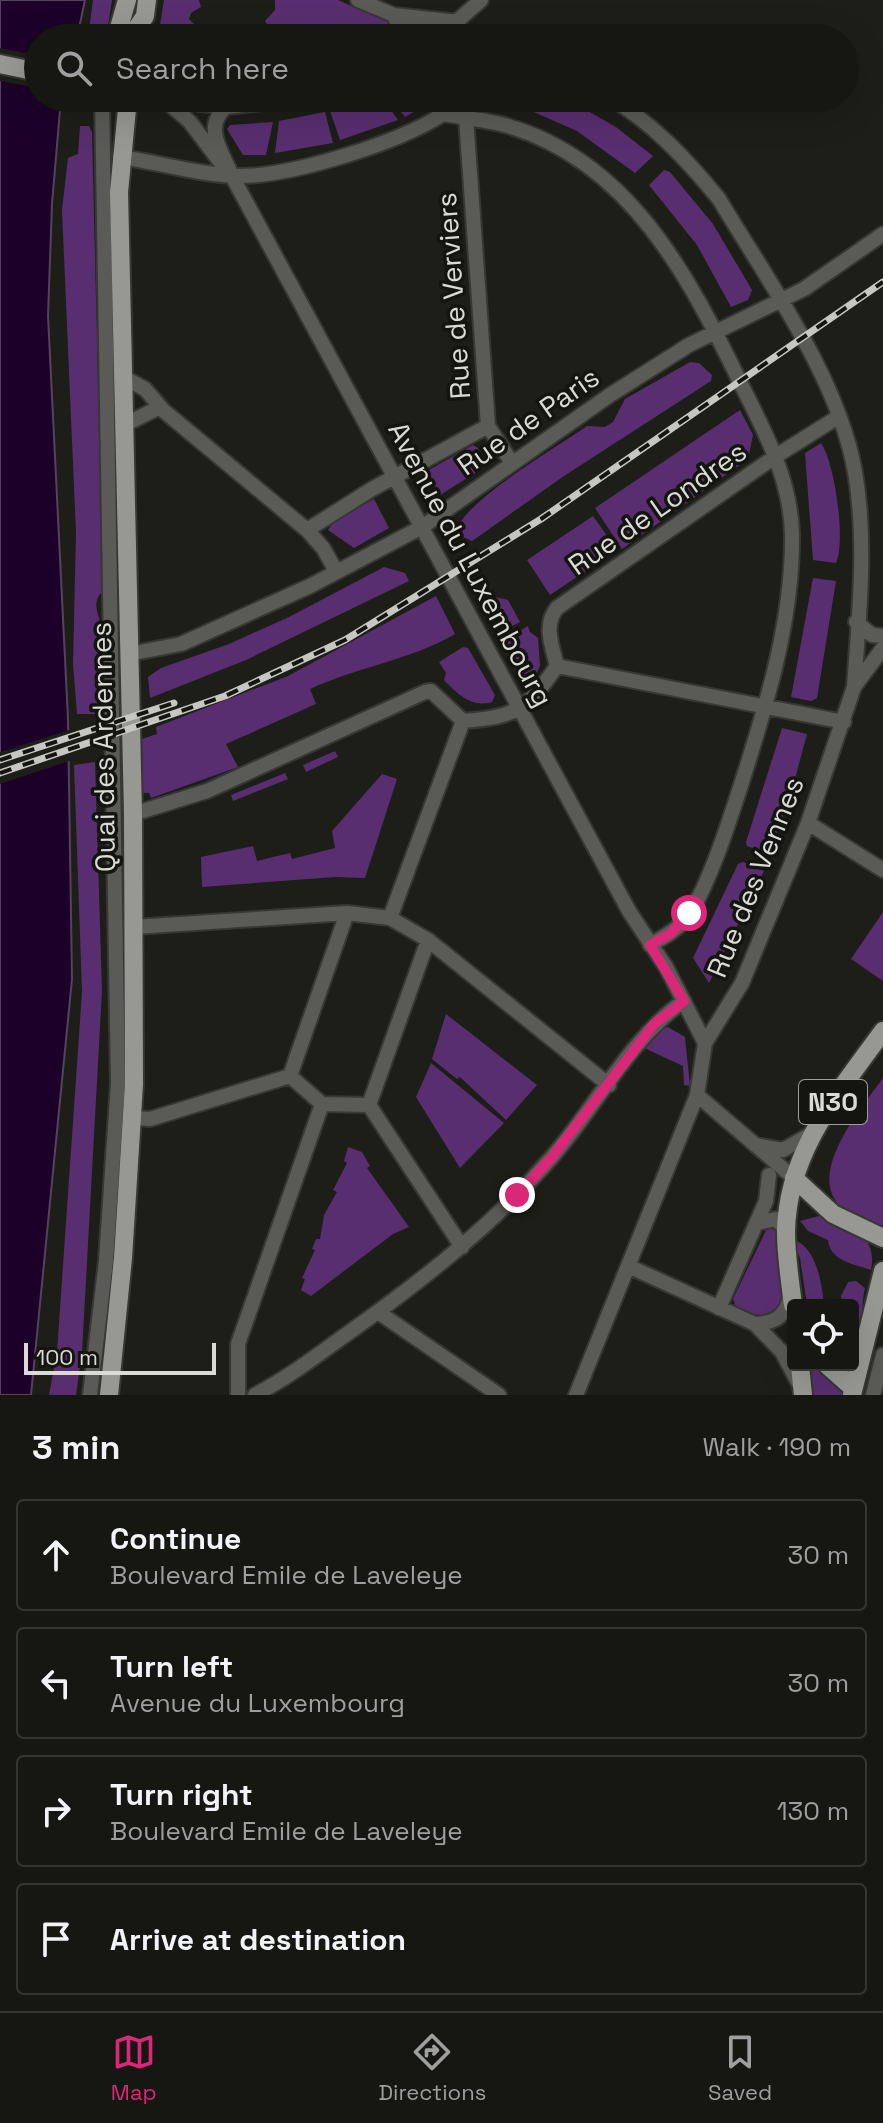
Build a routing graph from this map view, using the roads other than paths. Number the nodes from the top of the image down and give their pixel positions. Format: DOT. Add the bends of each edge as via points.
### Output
graph roads {
  1 [pos="147,0"];
  2 [pos="358,0"];
  3 [pos="481,0"];
  4 [pos="394,15"];
  5 [pos="458,22"];
  6 [pos="139,24"];
  7 [pos="398,24"];
  8 [pos="0,64"];
  9 [pos="24,69"];
  10 [pos="102,112"];
  11 [pos="126,112"];
  12 [pos="176,112"];
  13 [pos="222,112"];
  14 [pos="630,112"];
  15 [pos="443,114"];
  16 [pos="466,118"];
  17 [pos="120,157"];
  18 [pos="232,176"];
  19 [pos="883,234"];
  20 [pos="779,301"];
  21 [pos="715,331"];
  22 [pos="123,377"];
  23 [pos="160,407"];
  24 [pos="838,417"];
  25 [pos="124,425"];
  26 [pos="488,426"];
  27 [pos="776,456"];
  28 [pos="512,463"];
  29 [pos="394,476"];
  30 [pos="422,527"];
  31 [pos="307,530"];
  32 [pos="336,571"];
  33 [pos="856,622"];
  34 [pos="883,636"];
  35 [pos="883,648"];
  36 [pos="129,654"];
  37 [pos="557,666"];
  38 [pos="854,687"];
  39 [pos="519,707"];
  40 [pos="764,707"];
  41 [pos="463,721"];
  42 [pos="844,722"];
  43 [pos="133,814"];
  44 [pos="808,823"];
  45 [pos="883,870"];
  46 [pos="347,913"];
  47 [pos="390,918"];
  48 [pos="134,927"];
  49 [pos="428,940"];
  50 [pos="650,945"];
  51 [pos="684,1001"];
  52 [pos="883,1031"];
  53 [pos="705,1043"];
  54 [pos="290,1076"];
  55 [pos="609,1085"];
  56 [pos="697,1095"];
  57 [pos="322,1104"];
  58 [pos="369,1105"];
  59 [pos="133,1118"];
  60 [pos="811,1134"];
  61 [pos="751,1144"];
  62 [pos="769,1175"];
  63 [pos="794,1178"];
  64 [pos="828,1209"];
  65 [pos="757,1223"];
  66 [pos="787,1224"];
  67 [pos="883,1238"];
  68 [pos="462,1247"];
  69 [pos="628,1266"];
  70 [pos="883,1271"];
  71 [pos="792,1298"];
  72 [pos="719,1308"];
  73 [pos="378,1312"];
  74 [pos="755,1324"];
  75 [pos="859,1347"];
  76 [pos="883,1355"];
  77 [pos="801,1371"];
  78 [pos="833,1371"];
  79 [pos="857,1371"];
  80 [pos="881,1378"];
  81 [pos="855,1393"];
  82 [pos="803,1394"];
  83 [pos="90,1395"];
  84 [pos="109,1395"];
  85 [pos="238,1395"];
  86 [pos="255,1395"];
  87 [pos="499,1395"];
  88 [pos="576,1395"];
  89 [pos="873,1395"];
  1 -- 6 [label="main road"];
  2 -- 4 [label="street"];
  3 -- 5 [label="street"];
  4 -- 5 [label="street"];
  4 -- 7 [label="street"];
  8 -- 9 [label="main road"];
  10 -- 83 [label="street, Quai des Ardennes" via="118,1083 109,1233"];
  11 -- 17 [label="main road, Quai des Ardennes"];
  12 -- 18 [label="street" via="190,122"];
  13 -- 18 [label="street, Avenue du Luxembourg" via="214,130"];
  14 -- 20 [label="street" via="696,171 719,199"];
  15 -- 16 [label="street"];
  15 -- 18 [label="street" via="338,158"];
  16 -- 21 [label="street" via="509,127 544,142 617,191 664,242"];
  16 -- 26 [label="street, Rue de Verviers"];
  17 -- 18 [label="street"];
  17 -- 22 [label="main road, Quai des Ardennes"];
  18 -- 29 [label="street, Avenue du Luxembourg"];
  19 -- 20 [label="street, Rue de Paris"];
  20 -- 21 [label="street, Rue de Paris"];
  20 -- 24 [label="street"];
  21 -- 27 [label="street"];
  21 -- 28 [label="street, Rue de Paris"];
  22 -- 23 [label="street" via="145,389"];
  22 -- 25 [label="main road, Quai des Ardennes"];
  23 -- 25 [label="street"];
  23 -- 31 [label="street"];
  24 -- 27 [label="street, Rue de Londres"];
  24 -- 33 [label="street" via="854,470 862,528"];
  25 -- 36 [label="main road, Quai des Ardennes"];
  26 -- 28 [label="street, Rue de Verviers"];
  26 -- 29 [label="street"];
  27 -- 37 [label="street, Rue de Londres" via="557,608 549,627"];
  27 -- 40 [label="street" via="792,535 787,598"];
  28 -- 30 [label="street, Rue de Paris"];
  29 -- 30 [label="street, Avenue du Luxembourg"];
  29 -- 31 [label="street"];
  30 -- 32 [label="street, Rue de Paris"];
  30 -- 39 [label="street, Avenue du Luxembourg"];
  31 -- 32 [label="street"];
  32 -- 36 [label="street, Rue de Paris" via="170,649"];
  33 -- 34 [label="street" via="872,635"];
  33 -- 38 [label="street"];
  35 -- 38 [label="street, Rue des Vennes"];
  36 -- 43 [label="main road, Quai des Ardennes"];
  37 -- 39 [label="street"];
  37 -- 40 [label="street"];
  38 -- 42 [label="street, Rue des Vennes"];
  39 -- 41 [label="street" via="503,718"];
  39 -- 50 [label="street, Avenue du Luxembourg"];
  40 -- 42 [label="street"];
  40 -- 50 [label="street" via="722,843 691,909 671,933"];
  41 -- 43 [label="street" via="438,696 425,692 207,791"];
  41 -- 47 [label="street"];
  42 -- 44 [label="street, Rue des Vennes"];
  43 -- 48 [label="main road, Quai des Ardennes"];
  44 -- 45 [label="street"];
  44 -- 53 [label="street, Rue des Vennes" via="742,983"];
  46 -- 47 [label="street"];
  46 -- 48 [label="street"];
  46 -- 54 [label="street"];
  47 -- 49 [label="street"];
  48 -- 59 [label="main road, Quai des Ardennes"];
  49 -- 55 [label="street"];
  49 -- 58 [label="street"];
  50 -- 51 [label="street, Avenue du Luxembourg"];
  51 -- 53 [label="street, Avenue du Luxembourg"];
  51 -- 55 [label="street" via="654,1024"];
  52 -- 60 [label="main road, N30"];
  53 -- 56 [label="street, Rue des Vennes"];
  54 -- 57 [label="street"];
  54 -- 59 [label="street" via="150,1119"];
  55 -- 68 [label="street" via="552,1157"];
  56 -- 61 [label="street"];
  56 -- 69 [label="street, Rue des Vennes"];
  57 -- 58 [label="street"];
  57 -- 85 [label="street" via="238,1344"];
  58 -- 68 [label="street"];
  59 -- 84 [label="main road, Quai des Ardennes"];
  60 -- 61 [label="street" via="783,1150"];
  60 -- 63 [label="main road, N30"];
  61 -- 62 [label="street"];
  61 -- 63 [label="street"];
  62 -- 65 [label="street"];
  62 -- 66 [label="street"];
  63 -- 64 [label="main road"];
  63 -- 66 [label="main road, N30"];
  64 -- 66 [label="main road" via="804,1211"];
  64 -- 67 [label="main road"];
  65 -- 66 [label="street" via="776,1219"];
  65 -- 72 [label="street"];
  66 -- 71 [label="main road, N30"];
  68 -- 73 [label="street"];
  69 -- 72 [label="street"];
  69 -- 88 [label="street, Rue des Vennes"];
  70 -- 75 [label="main road"];
  71 -- 74 [label="street" via="780,1318"];
  72 -- 74 [label="street"];
  73 -- 86 [label="street"];
  73 -- 87 [label="street"];
  74 -- 82 [label="street" via="782,1352"];
  76 -- 80 [label="street"];
  77 -- 82 [label="main road"];
  78 -- 81 [label="main road"];
  79 -- 81 [label="main road"];
  80 -- 89 [label="street"];
}
